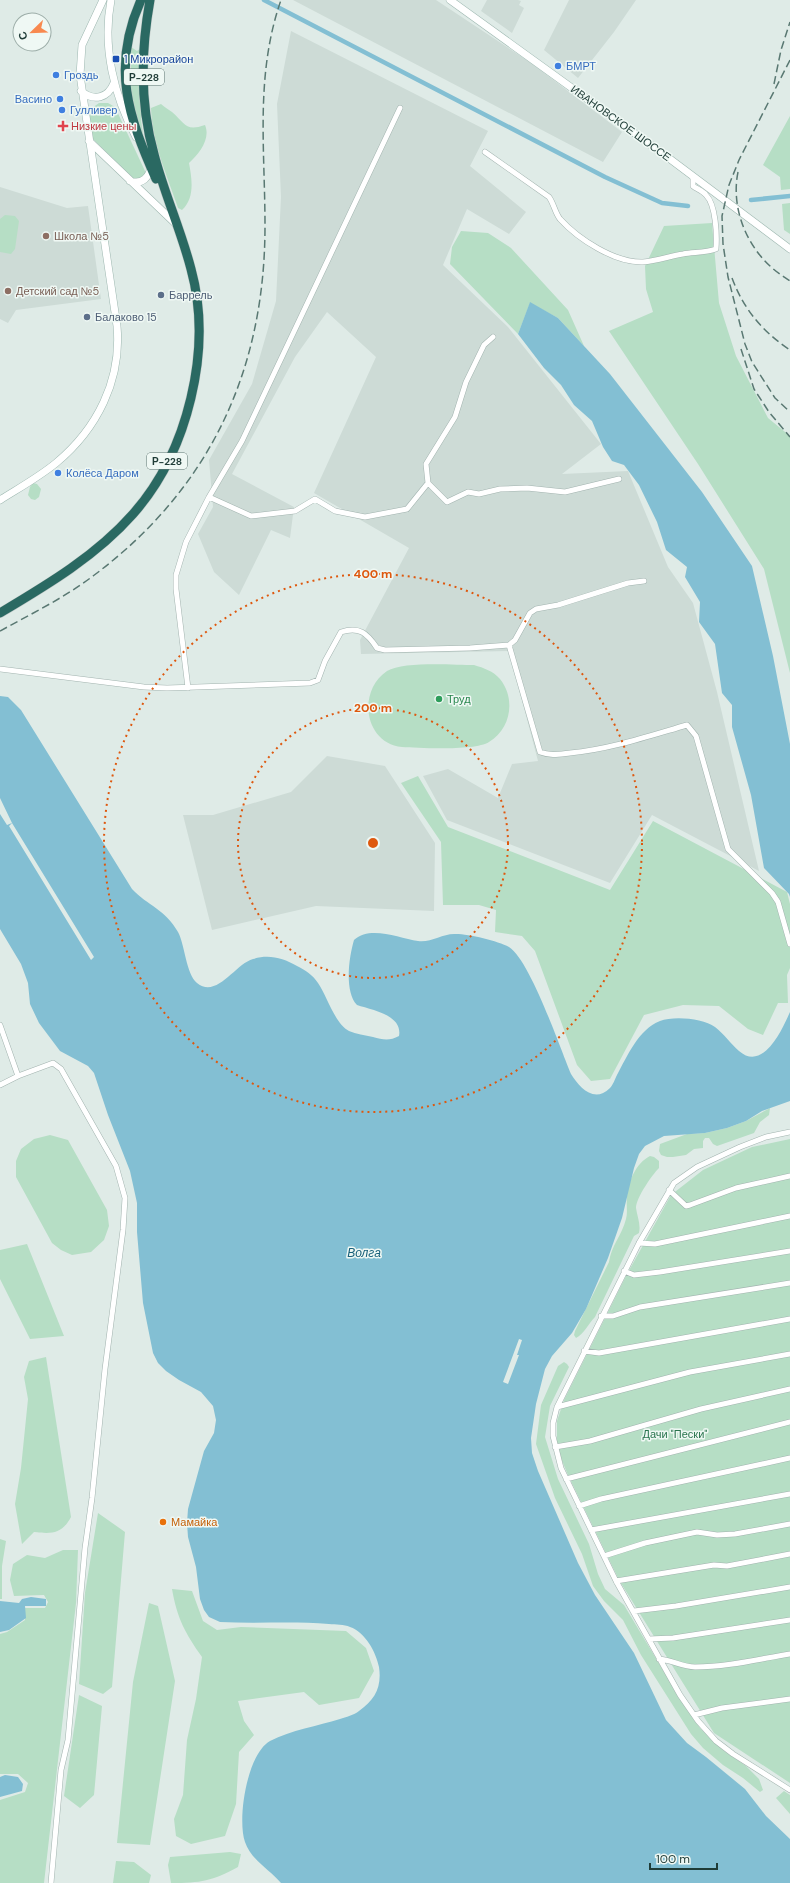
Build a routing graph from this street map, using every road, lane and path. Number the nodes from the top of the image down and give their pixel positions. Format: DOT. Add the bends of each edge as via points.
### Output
graph roads {
  1 [pos="103,0"];
  2 [pos="111,0"];
  3 [pos="140,0"];
  4 [pos="150,0"];
  5 [pos="450,0"];
  6 [pos="93,20"];
  7 [pos="108,24"];
  8 [pos="128,38"];
  9 [pos="144,41"];
  10 [pos="114,83"];
  11 [pos="81,91"];
  12 [pos="400,108"];
  13 [pos="88,141"];
  14 [pos="141,147"];
  15 [pos="485,152"];
  16 [pos="108,161"];
  17 [pos="154,163"];
  18 [pos="94,170"];
  19 [pos="693,177"];
  20 [pos="130,180"];
  21 [pos="177,225"];
  22 [pos="790,248"];
  23 [pos="493,337"];
  24 [pos="619,479"];
  25 [pos="428,483"];
  26 [pos="209,497"];
  27 [pos="0,500"];
  28 [pos="644,581"];
  29 [pos="0,613"];
  30 [pos="509,645"];
  31 [pos="0,669"];
  32 [pos="188,688"];
  33 [pos="790,944"];
  34 [pos="0,1025"];
  35 [pos="18,1076"];
  36 [pos="0,1085"];
  37 [pos="790,1132"];
  38 [pos="790,1176"];
  39 [pos="669,1190"];
  40 [pos="790,1216"];
  41 [pos="639,1243"];
  42 [pos="790,1250"];
  43 [pos="624,1271"];
  44 [pos="790,1283"];
  45 [pos="601,1316"];
  46 [pos="790,1319"];
  47 [pos="584,1351"];
  48 [pos="790,1354"];
  49 [pos="790,1389"];
  50 [pos="557,1407"];
  51 [pos="790,1422"];
  52 [pos="555,1447"];
  53 [pos="790,1458"];
  54 [pos="566,1479"];
  55 [pos="790,1494"];
  56 [pos="579,1506"];
  57 [pos="790,1524"];
  58 [pos="591,1530"];
  59 [pos="790,1554"];
  60 [pos="604,1556"];
  61 [pos="616,1581"];
  62 [pos="790,1587"];
  63 [pos="634,1611"];
  64 [pos="790,1620"];
  65 [pos="649,1639"];
  66 [pos="790,1654"];
  67 [pos="659,1659"];
  68 [pos="790,1699"];
  69 [pos="694,1715"];
  70 [pos="790,1790"];
  71 [pos="51,1883"];
  1 -- 6 [label="street"];
  2 -- 7 [label="street"];
  3 -- 8 [label="highway, Р-228"];
  4 -- 9 [label="highway, Р-228"];
  5 -- 19 [label="street, ИВАНОВСКОЕ ШОССЕ"];
  6 -- 7 [label="street" via="102,19"];
  6 -- 11 [label="street" via="81,51"];
  7 -- 10 [label="street"];
  8 -- 9 [label="highway" via="136,45"];
  8 -- 14 [label="highway, Р-228" via="125,85 132,122"];
  9 -- 17 [label="highway, Р-228" via="145,113"];
  10 -- 11 [label="street" via="103,96 92,97"];
  10 -- 14 [label="street" via="129,125"];
  11 -- 13 [label="street"];
  12 -- 26 [label="street" via="242,441"];
  13 -- 16 [label="street"];
  13 -- 18 [label="street"];
  14 -- 17 [label="highway, Р-228"];
  15 -- 19 [label="street" via="549,197 554,202 559,217 577,235 617,257 642,262 716,249 718,234 712,203 706,194 693,186"];
  16 -- 18 [label="street" via="97,163"];
  16 -- 20 [label="street"];
  17 -- 20 [label="street" via="142,182"];
  17 -- 21 [label="highway, Р-228"];
  18 -- 27 [label="street" via="117,326 118,352 113,379 100,411 80,441 56,464"];
  19 -- 22 [label="street, ИВАНОВСКОЕ ШОССЕ"];
  20 -- 21 [label="street"];
  21 -- 29 [label="highway, Р-228" via="194,280 199,342 192,394 167,460 146,498 116,532 74,567"];
  23 -- 25 [label="street" via="484,345 466,382 455,417 426,464"];
  24 -- 25 [label="street" via="565,492 527,488 500,489 479,494 468,492 447,502"];
  25 -- 26 [label="street" via="407,509 364,517 335,511 315,499 295,511 251,516"];
  26 -- 32 [label="street" via="186,542 176,574"];
  28 -- 30 [label="street" via="628,583 558,605 536,609 530,613 515,640"];
  30 -- 32 [label="street" via="385,650 377,648 368,635 352,629 341,632 318,680 310,683"];
  30 -- 33 [label="street" via="540,752 547,755 588,751 625,743 687,724 696,736 728,849 778,902"];
  31 -- 32 [label="street" via="144,687"];
  34 -- 35 [label="street"];
  35 -- 36 [label="street"];
  35 -- 71 [label="street" via="53,1063 62,1069 116,1166 125,1198 85,1548 68,1740 61,1770"];
  37 -- 39 [label="street" via="766,1137 697,1167 680,1177"];
  38 -- 39 [label="street" via="736,1188 690,1206 686,1206"];
  39 -- 41 [label="street"];
  40 -- 41 [label="street" via="655,1244"];
  41 -- 43 [label="street"];
  42 -- 43 [label="street" via="660,1272 634,1275"];
  43 -- 45 [label="street"];
  44 -- 45 [label="street" via="640,1307 613,1316"];
  45 -- 47 [label="street"];
  46 -- 47 [label="street" via="599,1353"];
  47 -- 50 [label="street"];
  48 -- 50 [label="street" via="690,1372"];
  49 -- 52 [label="street" via="701,1409 590,1441"];
  50 -- 52 [label="street" via="553,1422"];
  51 -- 54 [label="street"];
  52 -- 54 [label="street"];
  53 -- 56 [label="street"];
  54 -- 56 [label="street"];
  55 -- 58 [label="street"];
  56 -- 58 [label="street"];
  57 -- 60 [label="street" via="735,1534 697,1532 645,1543"];
  58 -- 60 [label="street"];
  59 -- 61 [label="street" via="727,1566"];
  60 -- 61 [label="street"];
  61 -- 63 [label="street"];
  62 -- 63 [label="street"];
  63 -- 65 [label="street"];
  64 -- 65 [label="street" via="673,1638"];
  65 -- 67 [label="street"];
  66 -- 67 [label="street" via="695,1667 685,1667 670,1660"];
  67 -- 69 [label="street"];
  68 -- 69 [label="street" via="722,1708"];
  69 -- 70 [label="street" via="711,1736 733,1754"];
}
